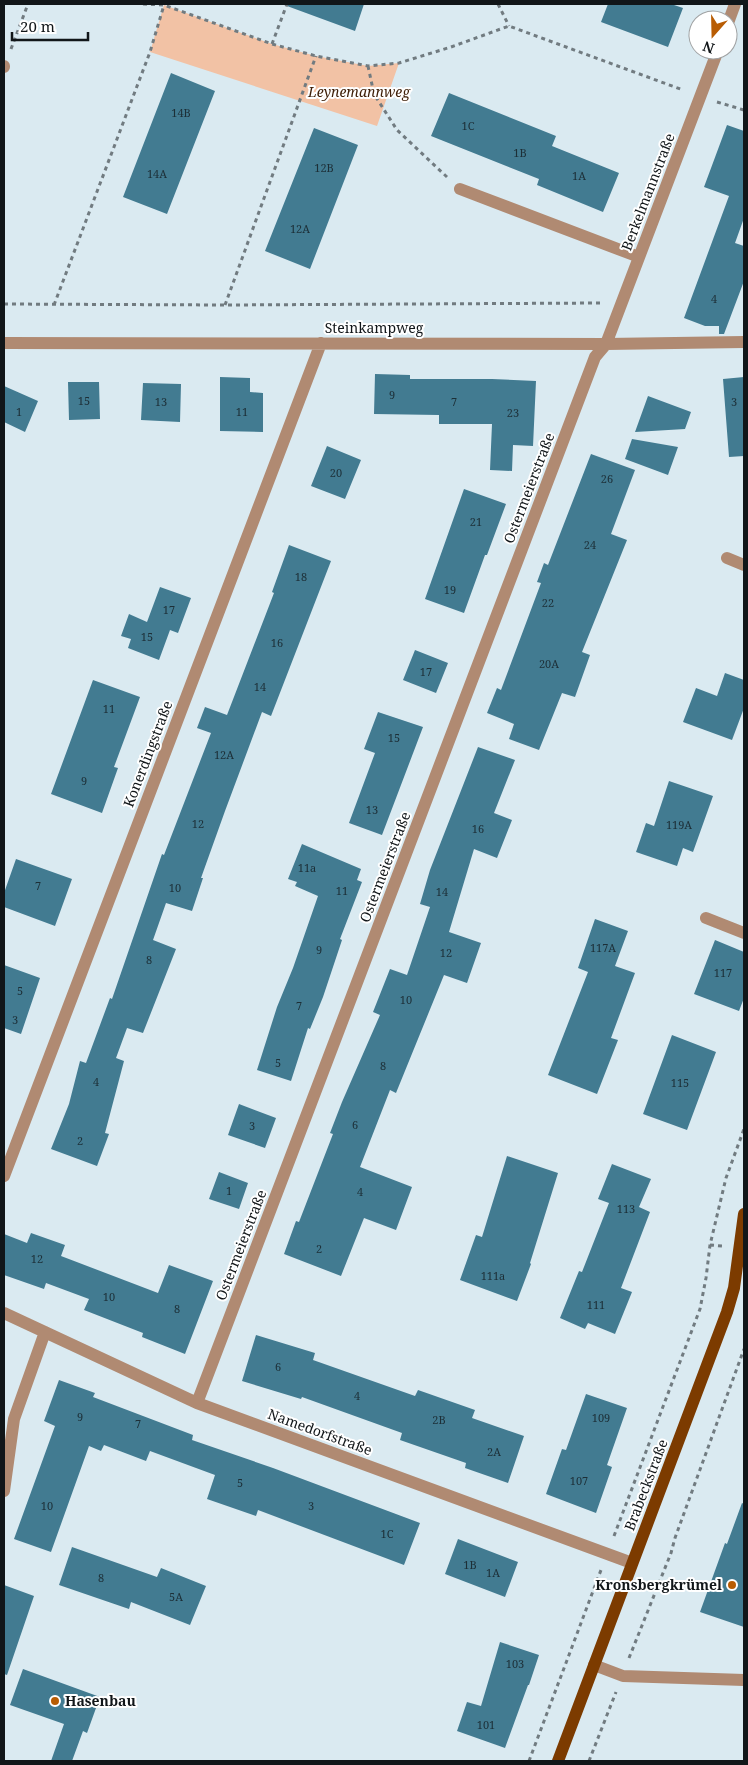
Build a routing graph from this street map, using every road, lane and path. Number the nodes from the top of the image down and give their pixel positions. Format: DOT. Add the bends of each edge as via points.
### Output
graph roads {
  1 [pos="28,4"];
  2 [pos="143,4"];
  3 [pos="287,4"];
  4 [pos="498,4"];
  5 [pos="164,5"];
  6 [pos="510,26"];
  7 [pos="272,44"];
  8 [pos="316,56"];
  9 [pos="714,60"];
  10 [pos="368,66"];
  11 [pos="4,67"];
  12 [pos="700,97"];
  13 [pos="744,110"];
  14 [pos="460,189"];
  15 [pos="639,257"];
  16 [pos="622,303"];
  17 [pos="4,304"];
  18 [pos="54,304"];
  19 [pos="225,305"];
  20 [pos="744,342"];
  21 [pos="4,343"];
  22 [pos="321,343"];
  23 [pos="606,344"];
  24 [pos="727,558"];
  25 [pos="744,565"];
  26 [pos="706,918"];
  27 [pos="744,933"];
  28 [pos="744,1129"];
  29 [pos="4,1176"];
  30 [pos="744,1214"];
  31 [pos="742,1247"];
  32 [pos="4,1312"];
  33 [pos="44,1332"];
  34 [pos="744,1349"];
  35 [pos="197,1403"];
  36 [pos="4,1491"];
  37 [pos="608,1553"];
  38 [pos="632,1563"];
  39 [pos="594,1665"];
  40 [pos="623,1676"];
  41 [pos="744,1680"];
  42 [pos="529,1761"];
  43 [pos="558,1761"];
  44 [pos="589,1761"];
  1 -- 11 [label="path"];
  2 -- 5 [label="path"];
  3 -- 7 [label="path"];
  4 -- 6 [label="path"];
  5 -- 7 [label="path"];
  5 -- 18 [label="path" via="150,52"];
  6 -- 10 [label="path" via="398,63"];
  6 -- 12 [label="path"];
  7 -- 8 [label="path"];
  8 -- 10 [label="path"];
  8 -- 19 [label="path"];
  9 -- 12 [label="street, Berkelmannstraße"];
  10 -- 14 [label="path" via="374,94 397,130"];
  12 -- 13 [label="path"];
  12 -- 15 [label="street, Berkelmannstraße"];
  14 -- 15 [label="street"];
  15 -- 16 [label="street, Berkelmannstraße"];
  16 -- 19 [label="path"];
  16 -- 23 [label="street, Berkelmannstraße"];
  17 -- 18 [label="path"];
  18 -- 19 [label="path"];
  20 -- 23 [label="street, Steinkampweg"];
  21 -- 22 [label="street, Steinkampweg"];
  22 -- 23 [label="street, Steinkampweg"];
  22 -- 29 [label="street, Konerdingstraße"];
  23 -- 35 [label="street, Ostermeierstraße" via="595,357"];
  24 -- 25 [label="street"];
  26 -- 27 [label="street"];
  28 -- 37 [label="path" via="726,1178 710,1245 700,1309"];
  30 -- 31 [label="main road, Brabeckstraße"];
  31 -- 38 [label="main road, Brabeckstraße" via="727,1312"];
  32 -- 33 [label="street, Namedorfstraße"];
  33 -- 35 [label="street, Namedorfstraße"];
  33 -- 36 [label="street" via="14,1419"];
  34 -- 40 [label="path"];
  35 -- 37 [label="street, Namedorfstraße"];
  37 -- 38 [label="street, Namedorfstraße"];
  37 -- 42 [label="path"];
  38 -- 39 [label="main road, Brabeckstraße"];
  39 -- 40 [label="street"];
  39 -- 43 [label="main road, Brabeckstraße"];
  40 -- 41 [label="street"];
  40 -- 44 [label="path"];
}
